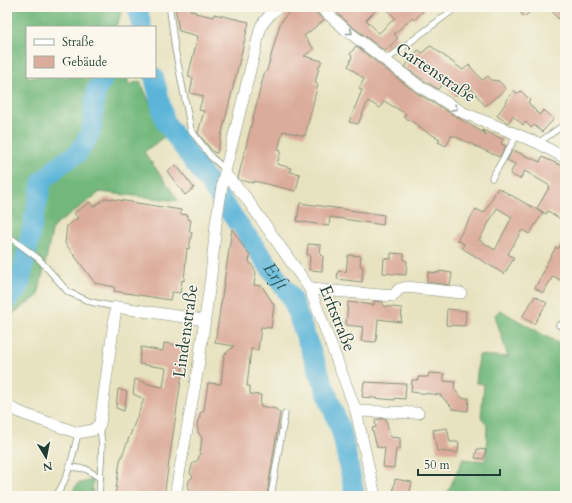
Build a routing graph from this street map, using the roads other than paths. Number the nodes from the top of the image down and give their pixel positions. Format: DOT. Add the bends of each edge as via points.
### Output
graph roads {
  1 [pos="279,7"];
  2 [pos="320,7"];
  3 [pos="457,7"];
  4 [pos="170,11"];
  5 [pos="386,60"];
  6 [pos="565,124"];
  7 [pos="517,135"];
  8 [pos="538,143"];
  9 [pos="565,158"];
  10 [pos="225,175"];
  11 [pos="492,178"];
  12 [pos="7,235"];
  13 [pos="310,289"];
  14 [pos="461,293"];
  15 [pos="116,307"];
  16 [pos="204,320"];
  17 [pos="559,325"];
  18 [pos="565,328"];
  19 [pos="7,406"];
  20 [pos="356,411"];
  21 [pos="418,413"];
  22 [pos="285,414"];
  23 [pos="100,424"];
  24 [pos="78,433"];
  25 [pos="70,467"];
  26 [pos="100,478"];
  27 [pos="56,496"];
  28 [pos="99,496"];
  29 [pos="175,496"];
  30 [pos="271,496"];
  31 [pos="375,496"];
  1 -- 10 [label="street" via="261,26"];
  2 -- 5 [label="street, Gartenstraße, one-way"];
  3 -- 5 [label="lane"];
  4 -- 10 [label="lane" via="191,130"];
  5 -- 7 [label="street, Gartenstraße, one-way" via="419,86 464,113"];
  6 -- 8 [label="lane"];
  7 -- 8 [label="street, Gartenstraße"];
  7 -- 11 [label="lane"];
  8 -- 9 [label="street, Gartenstraße"];
  10 -- 13 [label="street, Erftstraße" via="244,195"];
  10 -- 16 [label="street, Lindenstraße" via="216,223"];
  12 -- 15 [label="lane" via="39,258 68,292 91,302"];
  13 -- 14 [label="street" via="393,296 399,289 408,287"];
  13 -- 20 [label="street, Erftstraße"];
  15 -- 16 [label="street"];
  15 -- 23 [label="street"];
  16 -- 29 [label="street, Lindenstraße"];
  17 -- 18 [label="lane"];
  19 -- 24 [label="street"];
  20 -- 21 [label="street"];
  20 -- 31 [label="street, Erftstraße"];
  22 -- 30 [label="lane"];
  23 -- 24 [label="street" via="93,430"];
  23 -- 26 [label="lane"];
  24 -- 25 [label="lane"];
  25 -- 26 [label="lane" via="86,469"];
  25 -- 27 [label="lane" via="64,485"];
  26 -- 28 [label="lane"];
}
